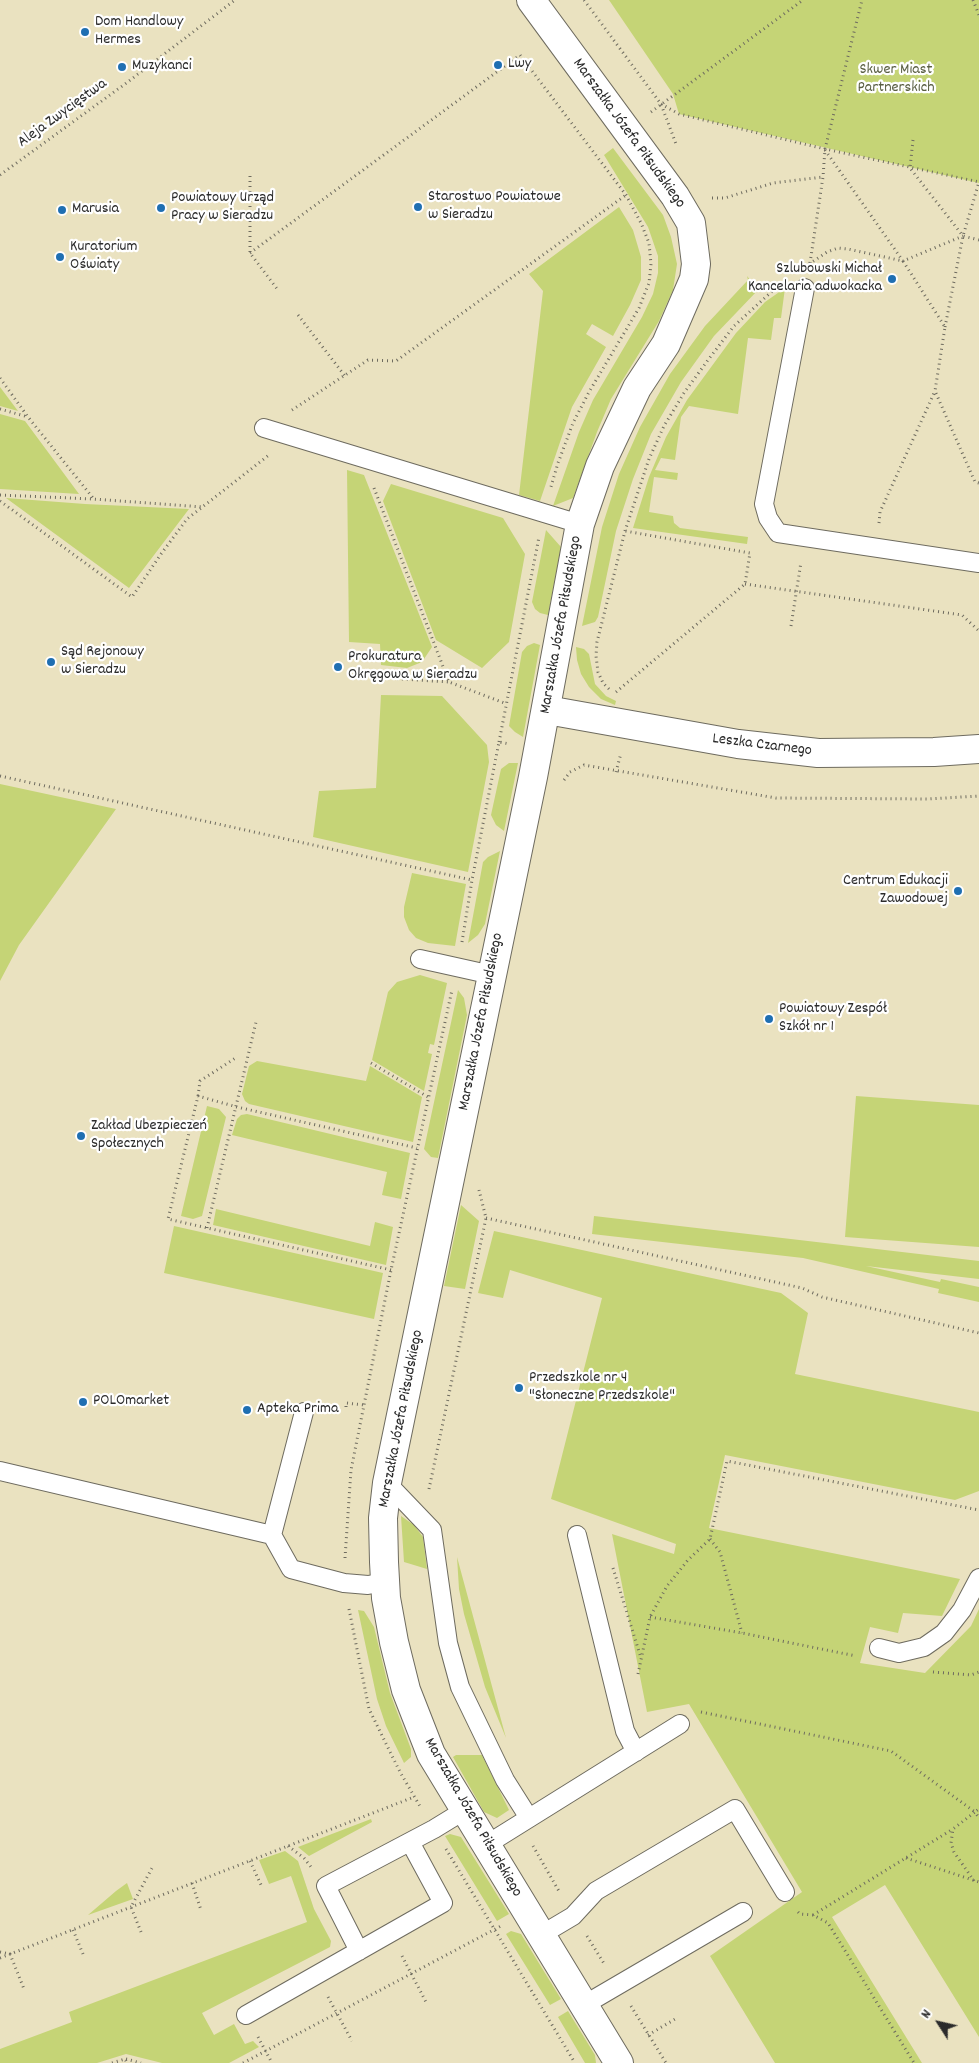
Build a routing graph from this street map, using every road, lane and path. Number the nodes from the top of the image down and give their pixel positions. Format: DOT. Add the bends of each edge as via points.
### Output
graph roads {
  1 [pos="235,0"];
  2 [pos="531,0"];
  3 [pos="584,0"];
  4 [pos="803,0"];
  5 [pos="862,0"];
  6 [pos="972,0"];
  7 [pos="979,15"];
  8 [pos="661,104"];
  9 [pos="626,130"];
  10 [pos="913,140"];
  11 [pos="825,149"];
  12 [pos="678,150"];
  13 [pos="910,168"];
  14 [pos="0,175"];
  15 [pos="250,176"];
  16 [pos="823,177"];
  17 [pos="979,182"];
  18 [pos="626,195"];
  19 [pos="706,195"];
  20 [pos="964,236"];
  21 [pos="979,240"];
  22 [pos="250,253"];
  23 [pos="810,264"];
  24 [pos="804,288"];
  25 [pos="278,290"];
  26 [pos="298,315"];
  27 [pos="945,327"];
  28 [pos="345,376"];
  29 [pos="0,378"];
  30 [pos="935,391"];
  31 [pos="0,409"];
  32 [pos="28,416"];
  33 [pos="264,428"];
  34 [pos="364,458"];
  35 [pos="0,495"];
  36 [pos="93,498"];
  37 [pos="203,507"];
  38 [pos="580,524"];
  39 [pos="625,531"];
  40 [pos="805,537"];
  41 [pos="875,548"];
  42 [pos="979,563"];
  43 [pos="745,584"];
  44 [pos="797,592"];
  45 [pos="792,626"];
  46 [pos="979,631"];
  47 [pos="372,677"];
  48 [pos="449,682"];
  49 [pos="614,694"];
  50 [pos="506,704"];
  51 [pos="547,710"];
  52 [pos="623,744"];
  53 [pos="539,748"];
  54 [pos="979,749"];
  55 [pos="0,776"];
  56 [pos="979,796"];
  57 [pos="472,880"];
  58 [pos="420,958"];
  59 [pos="457,966"];
  60 [pos="492,975"];
  61 [pos="256,1022"];
  62 [pos="237,1057"];
  63 [pos="371,1063"];
  64 [pos="198,1096"];
  65 [pos="428,1097"];
  66 [pos="236,1107"];
  67 [pos="417,1148"];
  68 [pos="207,1228"];
  69 [pos="391,1270"];
  70 [pos="979,1333"];
  71 [pos="364,1405"];
  72 [pos="346,1407"];
  73 [pos="304,1412"];
  74 [pos="0,1471"];
  75 [pos="388,1483"];
  76 [pos="428,1490"];
  77 [pos="979,1510"];
  78 [pos="272,1535"];
  79 [pos="577,1536"];
  80 [pos="710,1539"];
  81 [pos="611,1562"];
  82 [pos="979,1578"];
  83 [pos="385,1582"];
  84 [pos="650,1617"];
  85 [pos="742,1633"];
  86 [pos="879,1648"];
  87 [pos="857,1656"];
  88 [pos="641,1658"];
  89 [pos="927,1671"];
  90 [pos="979,1672"];
  91 [pos="637,1676"];
  92 [pos="692,1710"];
  93 [pos="680,1724"];
  94 [pos="636,1752"];
  95 [pos="415,1797"];
  96 [pos="465,1810"];
  97 [pos="977,1810"];
  98 [pos="979,1818"];
  99 [pos="524,1821"];
  100 [pos="953,1829"];
  101 [pos="410,1842"];
  102 [pos="486,1845"];
  103 [pos="288,1846"];
  104 [pos="905,1858"];
  105 [pos="250,1861"];
  106 [pos="152,1868"];
  107 [pos="974,1881"];
  108 [pos="979,1882"];
  109 [pos="192,1883"];
  110 [pos="326,1886"];
  111 [pos="262,1887"];
  112 [pos="785,1892"];
  113 [pos="560,1893"];
  114 [pos="131,1907"];
  115 [pos="201,1910"];
  116 [pos="743,1912"];
  117 [pos="813,1915"];
  118 [pos="573,1916"];
  119 [pos="534,1923"];
  120 [pos="73,1930"];
  121 [pos="141,1932"];
  122 [pos="390,1933"];
  123 [pos="359,1951"];
  124 [pos="0,1952"];
  125 [pos="10,1954"];
  126 [pos="83,1954"];
  127 [pos="0,1958"];
  128 [pos="412,1974"];
  129 [pos="316,1975"];
  130 [pos="618,1986"];
  131 [pos="24,1988"];
  132 [pos="426,2002"];
  133 [pos="584,2005"];
  134 [pos="337,2013"];
  135 [pos="246,2016"];
  136 [pos="677,2018"];
  137 [pos="648,2035"];
  138 [pos="352,2041"];
  139 [pos="266,2051"];
  140 [pos="126,2061"];
  141 [pos="112,2063"];
  142 [pos="141,2063"];
  143 [pos="243,2063"];
  144 [pos="272,2063"];
  145 [pos="619,2063"];
  146 [pos="666,2063"];
  147 [pos="914,2063"];
  1 -- 14 [label="path, Aleja Zwycięstwa"];
  2 -- 9 [label="street, Marszałka Józefa Piłsudskiego"];
  3 -- 8 [label="path"];
  4 -- 8 [label="path"];
  5 -- 11 [label="path"];
  6 -- 7 [label="path"];
  8 -- 9 [label="path"];
  8 -- 11 [label="path" via="679,114"];
  8 -- 12 [label="path"];
  9 -- 38 [label="street, Marszałka Józefa Piłsudskiego" via="691,223 696,264 694,279 666,344 637,388 600,466"];
  10 -- 13 [label="path"];
  11 -- 13 [label="path"];
  11 -- 16 [label="path"];
  11 -- 20 [label="path" via="902,261"];
  13 -- 17 [label="path"];
  13 -- 20 [label="path"];
  15 -- 22 [label="path"];
  16 -- 19 [label="path" via="773,183 725,198"];
  16 -- 23 [label="path"];
  17 -- 20 [label="path"];
  18 -- 22 [label="path" via="520,55"];
  20 -- 21 [label="path"];
  20 -- 27 [label="path"];
  22 -- 25 [label="path"];
  24 -- 40 [label="lane" via="764,504 778,533"];
  26 -- 28 [label="path"];
  29 -- 32 [label="path"];
  30 -- 41 [label="path" via="880,512"];
  31 -- 32 [label="path"];
  32 -- 36 [label="path"];
  33 -- 34 [label="lane"];
  34 -- 38 [label="lane"];
  34 -- 48 [label="path"];
  35 -- 36 [label="path"];
  36 -- 37 [label="path"];
  38 -- 51 [label="street, Marszałka Józefa Piłsudskiego"];
  39 -- 43 [label="path" via="750,553"];
  40 -- 41 [label="lane"];
  40 -- 44 [label="path"];
  41 -- 42 [label="lane"];
  43 -- 44 [label="path"];
  43 -- 49 [label="path"];
  44 -- 45 [label="path"];
  44 -- 46 [label="path" via="962,615"];
  47 -- 48 [label="path"];
  48 -- 50 [label="path"];
  51 -- 53 [label="street, Marszałka Józefa Piłsudskiego"];
  51 -- 54 [label="street, Leszka Czarnego" via="738,744 818,754"];
  52 -- 56 [label="path" via="616,772 776,798"];
  53 -- 57 [label="path" via="500,742"];
  53 -- 60 [label="street, Marszałka Józefa Piłsudskiego"];
  55 -- 57 [label="path"];
  57 -- 59 [label="path"];
  58 -- 59 [label="lane"];
  59 -- 60 [label="lane"];
  60 -- 75 [label="street, Marszałka Józefa Piłsudskiego"];
  61 -- 66 [label="path"];
  62 -- 64 [label="path" via="200,1081"];
  63 -- 65 [label="path"];
  64 -- 66 [label="path"];
  64 -- 68 [label="path" via="168,1219"];
  66 -- 67 [label="path"];
  66 -- 68 [label="path"];
  68 -- 69 [label="path"];
  70 -- 76 [label="path" via="822,1297 802,1288 486,1218"];
  71 -- 72 [label="path" via="346,1403"];
  73 -- 78 [label="lane"];
  74 -- 78 [label="lane"];
  75 -- 83 [label="street, Marszałka Józefa Piłsudskiego" via="383,1518"];
  75 -- 99 [label="lane" via="432,1530 448,1643 460,1687"];
  77 -- 80 [label="path" via="727,1461"];
  78 -- 83 [label="lane" via="291,1569 344,1583 368,1585"];
  79 -- 94 [label="lane" via="626,1731"];
  80 -- 84 [label="path" via="667,1586"];
  80 -- 85 [label="path" via="720,1552"];
  81 -- 88 [label="path"];
  82 -- 86 [label="lane" via="962,1610 944,1633 924,1647 899,1653"];
  83 -- 96 [label="street, Marszałka Józefa Piłsudskiego" via="394,1642 414,1713 433,1757"];
  84 -- 85 [label="path"];
  84 -- 88 [label="path"];
  85 -- 87 [label="path"];
  88 -- 91 [label="path"];
  89 -- 90 [label="path" via="971,1675"];
  92 -- 97 [label="path" via="891,1751"];
  93 -- 94 [label="lane"];
  94 -- 99 [label="lane"];
  95 -- 103 [label="path"];
  96 -- 101 [label="lane"];
  96 -- 102 [label="street, Marszałka Józefa Piłsudskiego"];
  97 -- 98 [label="path"];
  97 -- 100 [label="path"];
  99 -- 102 [label="lane"];
  99 -- 113 [label="path"];
  100 -- 104 [label="path"];
  100 -- 107 [label="path" via="950,1843"];
  101 -- 110 [label="lane"];
  101 -- 122 [label="lane" via="443,1903"];
  102 -- 119 [label="street, Marszałka Józefa Piłsudskiego"];
  103 -- 105 [label="path"];
  103 -- 110 [label="path" via="304,1858"];
  104 -- 107 [label="path"];
  104 -- 117 [label="path"];
  105 -- 109 [label="path"];
  105 -- 111 [label="path"];
  106 -- 114 [label="path"];
  107 -- 108 [label="path"];
  109 -- 114 [label="path"];
  109 -- 115 [label="path"];
  110 -- 123 [label="lane"];
  112 -- 117 [label="path" via="800,1914"];
  112 -- 118 [label="lane" via="735,1809 596,1891"];
  113 -- 118 [label="path"];
  113 -- 119 [label="path"];
  114 -- 120 [label="path"];
  114 -- 121 [label="path"];
  116 -- 130 [label="lane"];
  117 -- 147 [label="path" via="828,1924"];
  118 -- 119 [label="lane"];
  118 -- 130 [label="path"];
  119 -- 128 [label="path"];
  119 -- 133 [label="street, Marszałka Józefa Piłsudskiego"];
  120 -- 125 [label="path"];
  120 -- 126 [label="path"];
  122 -- 123 [label="lane"];
  122 -- 128 [label="path"];
  123 -- 129 [label="lane"];
  124 -- 125 [label="path"];
  125 -- 127 [label="path"];
  125 -- 131 [label="path"];
  128 -- 132 [label="path"];
  128 -- 134 [label="path"];
  129 -- 134 [label="path"];
  129 -- 135 [label="lane"];
  130 -- 133 [label="lane"];
  130 -- 137 [label="path"];
  133 -- 145 [label="street, Marszałka Józefa Piłsudskiego"];
  134 -- 138 [label="path"];
  134 -- 139 [label="path"];
  135 -- 139 [label="path"];
  136 -- 137 [label="path"];
  137 -- 146 [label="path"];
  139 -- 143 [label="path"];
  139 -- 144 [label="path"];
  140 -- 141 [label="path"];
  140 -- 142 [label="path"];
}
